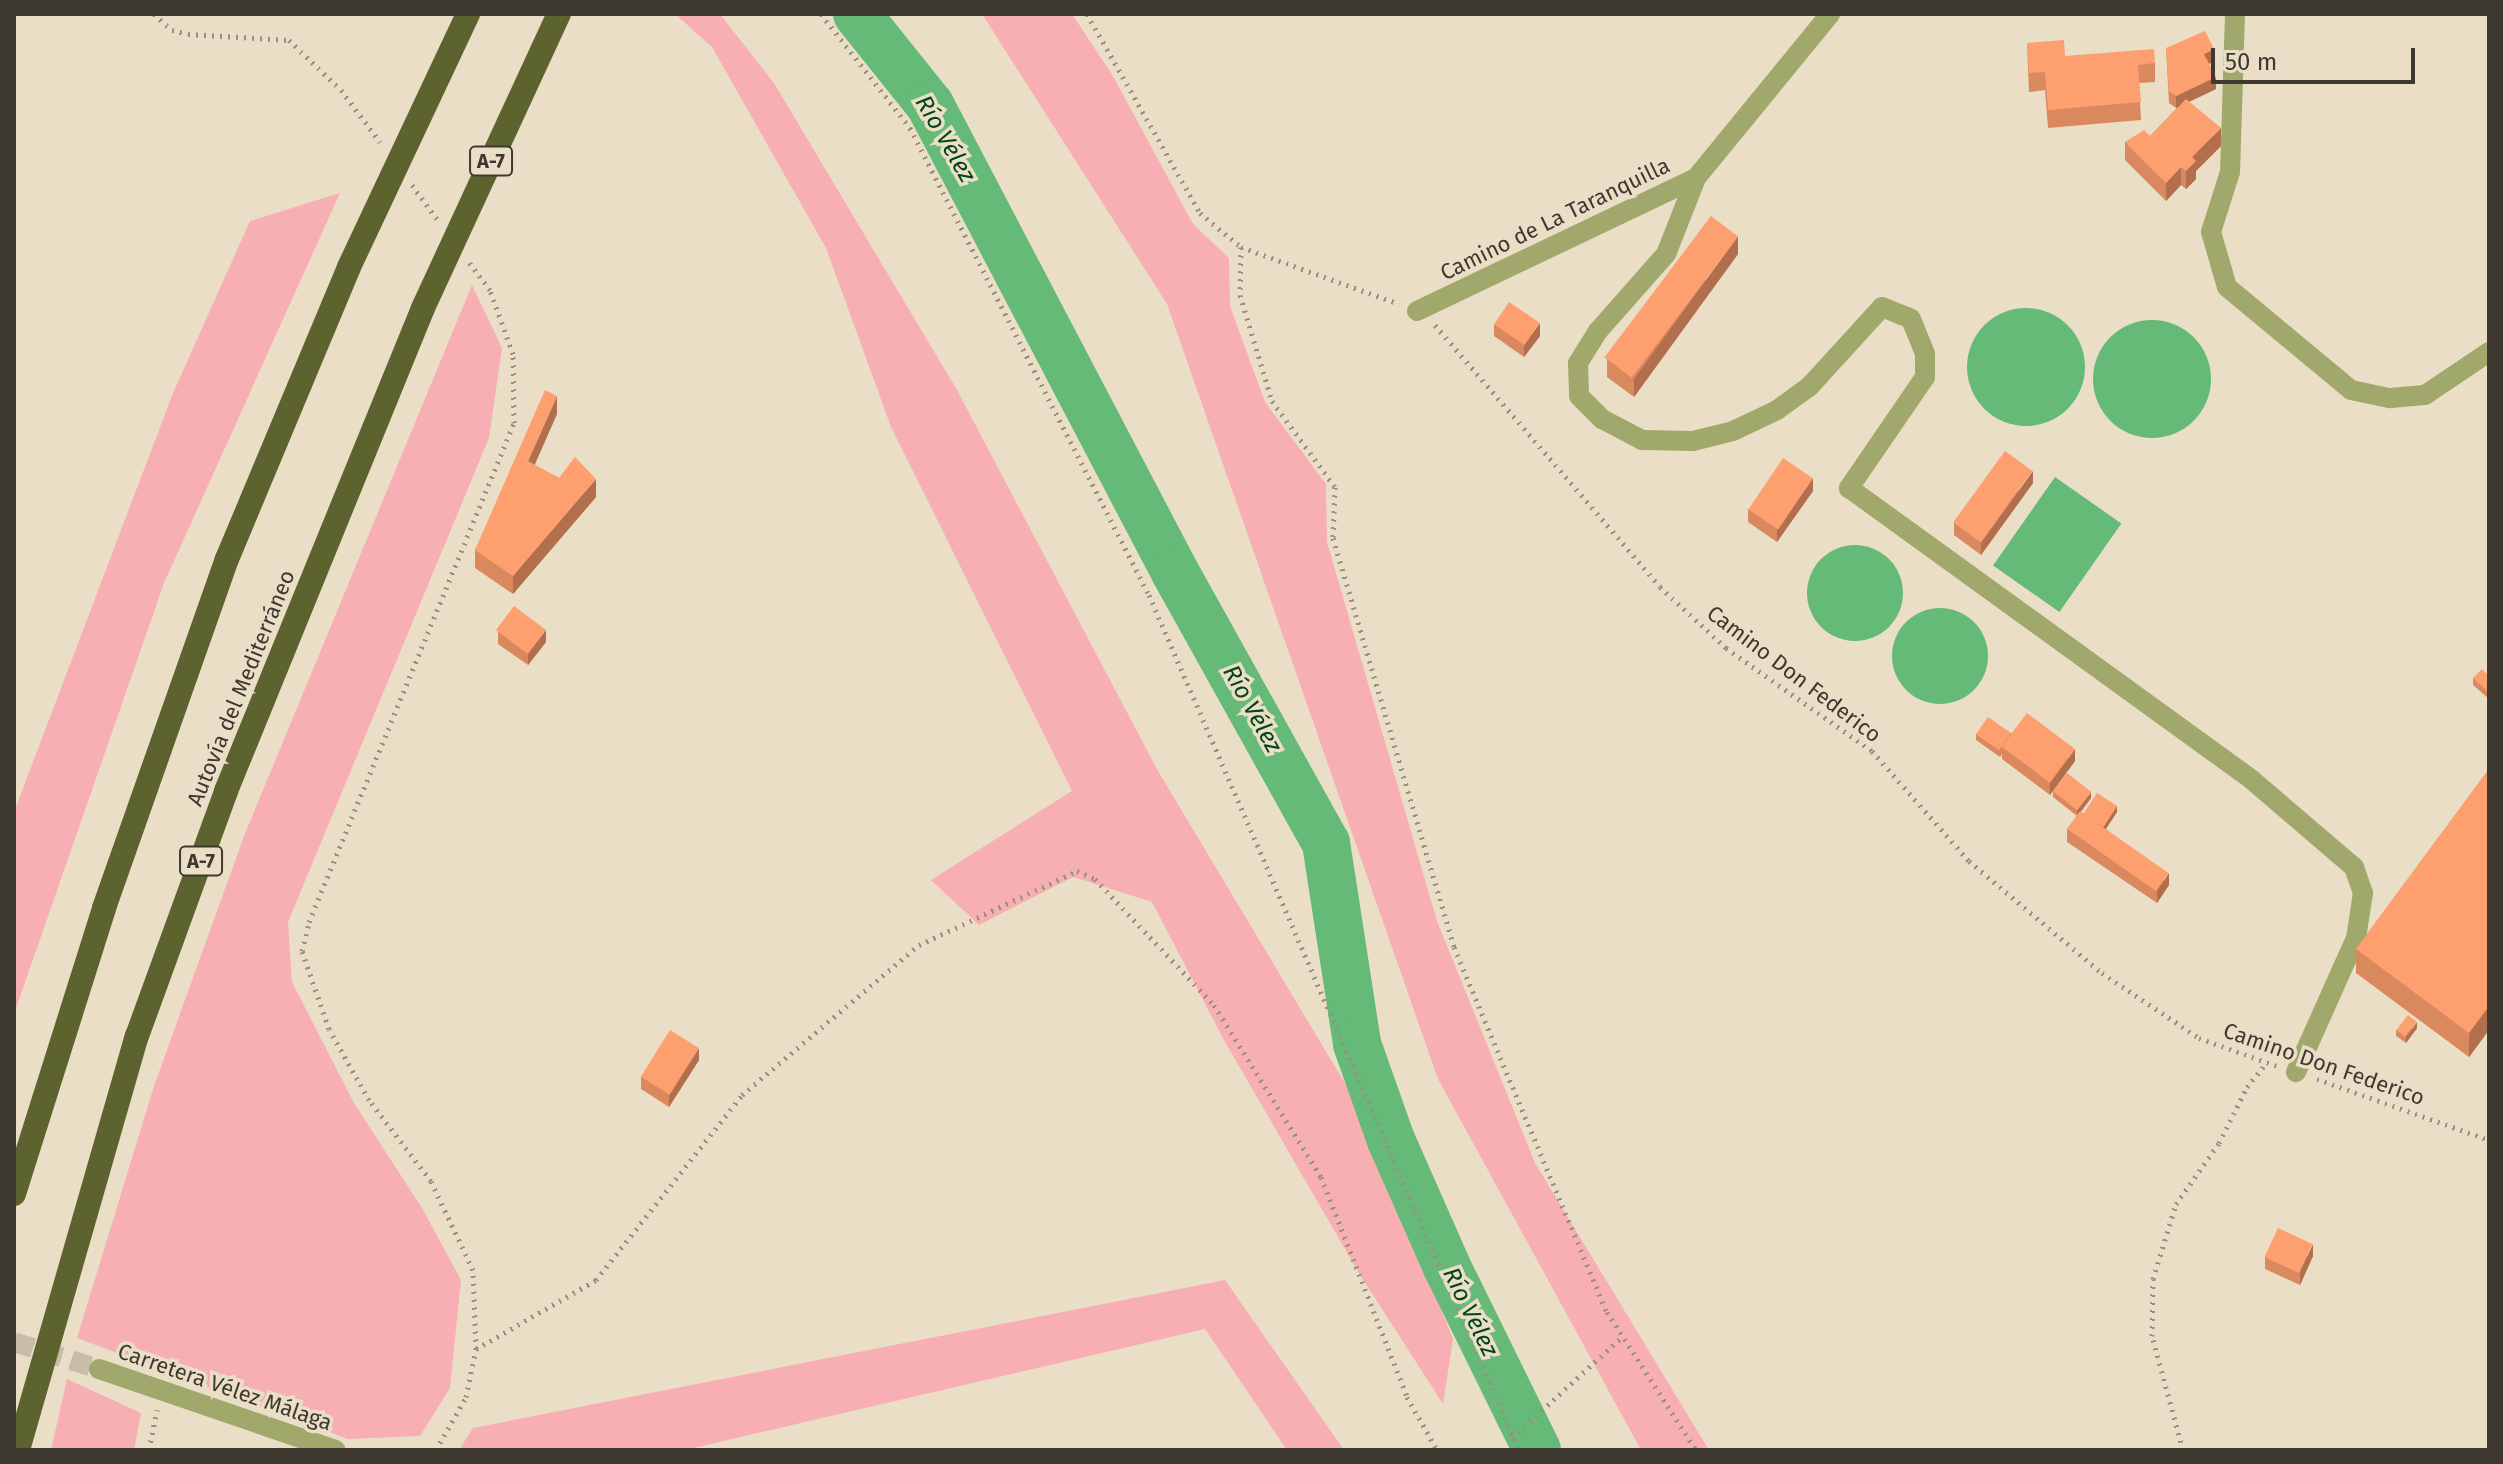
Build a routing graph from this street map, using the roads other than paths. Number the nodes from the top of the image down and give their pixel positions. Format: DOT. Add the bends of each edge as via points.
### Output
graph roads {
  1 [pos="468,14"];
  2 [pos="559,14"];
  3 [pos="1830,14"];
  4 [pos="2235,14"];
  5 [pos="1696,178"];
  6 [pos="1417,311"];
  7 [pos="2489,352"];
  8 [pos="2296,1072"];
  9 [pos="14,1194"];
  10 [pos="99,1369"];
  11 [pos="18,1450"];
  12 [pos="336,1450"];
  1 -- 9 [label="highway, bridge" via="349,267 227,559 104,908"];
  2 -- 11 [label="highway, Autovía del Mediterráneo / A-7, bridge" via="423,308 226,791 137,1036"];
  3 -- 5 [label="street, Camino de La Taranquilla"];
  4 -- 7 [label="street" via="2230,172 2211,232 2227,287 2351,390 2390,398 2425,395"];
  5 -- 6 [label="street, Camino de La Taranquilla"];
  5 -- 8 [label="street" via="1666,254 1598,331 1578,363 1579,396 1602,419 1642,440 1693,441 1733,431 1777,410 1809,387 1882,307 1911,319 1925,354 1925,377 1849,488 2252,780 2354,867 2363,893 2356,938"];
  10 -- 12 [label="street, Carretera Vélez Málaga"];
}
